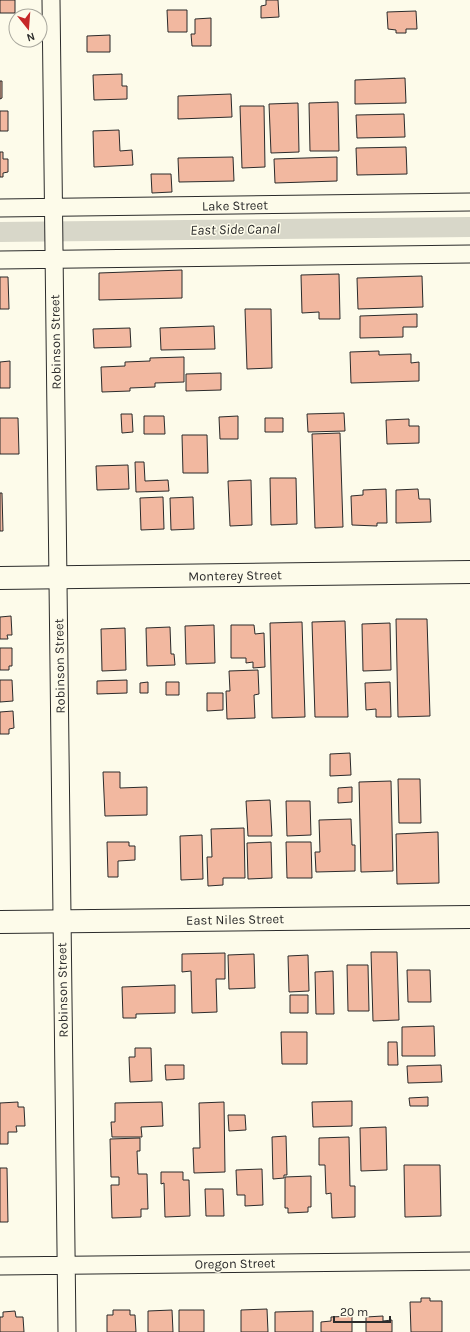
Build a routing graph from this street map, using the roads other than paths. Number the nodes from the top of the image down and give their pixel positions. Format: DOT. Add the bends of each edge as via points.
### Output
graph roads {
  1 [pos="51,0"];
  2 [pos="470,202"];
  3 [pos="0,208"];
  4 [pos="53,208"];
  5 [pos="470,254"];
  6 [pos="54,259"];
  7 [pos="0,260"];
  8 [pos="470,572"];
  9 [pos="0,578"];
  10 [pos="58,578"];
  11 [pos="470,917"];
  12 [pos="0,922"];
  13 [pos="62,922"];
  14 [pos="470,1261"];
  15 [pos="66,1265"];
  16 [pos="0,1266"];
  17 [pos="67,1332"];
  1 -- 4 [label="street, Robinson Street"];
  2 -- 4 [label="street, Lake Street"];
  3 -- 4 [label="street, Lake Street"];
  4 -- 6 [label="street, Robinson Street"];
  5 -- 6 [label="street"];
  6 -- 7 [label="street"];
  6 -- 10 [label="street, Robinson Street"];
  8 -- 10 [label="main road, Monterey Street"];
  9 -- 10 [label="main road, Monterey Street"];
  10 -- 13 [label="street, Robinson Street"];
  11 -- 13 [label="main road, East Niles Street"];
  12 -- 13 [label="main road, East Niles Street"];
  13 -- 15 [label="street, Robinson Street"];
  14 -- 15 [label="street, Oregon Street"];
  15 -- 16 [label="street, Oregon Street"];
  15 -- 17 [label="street, Robinson Street"];
}
